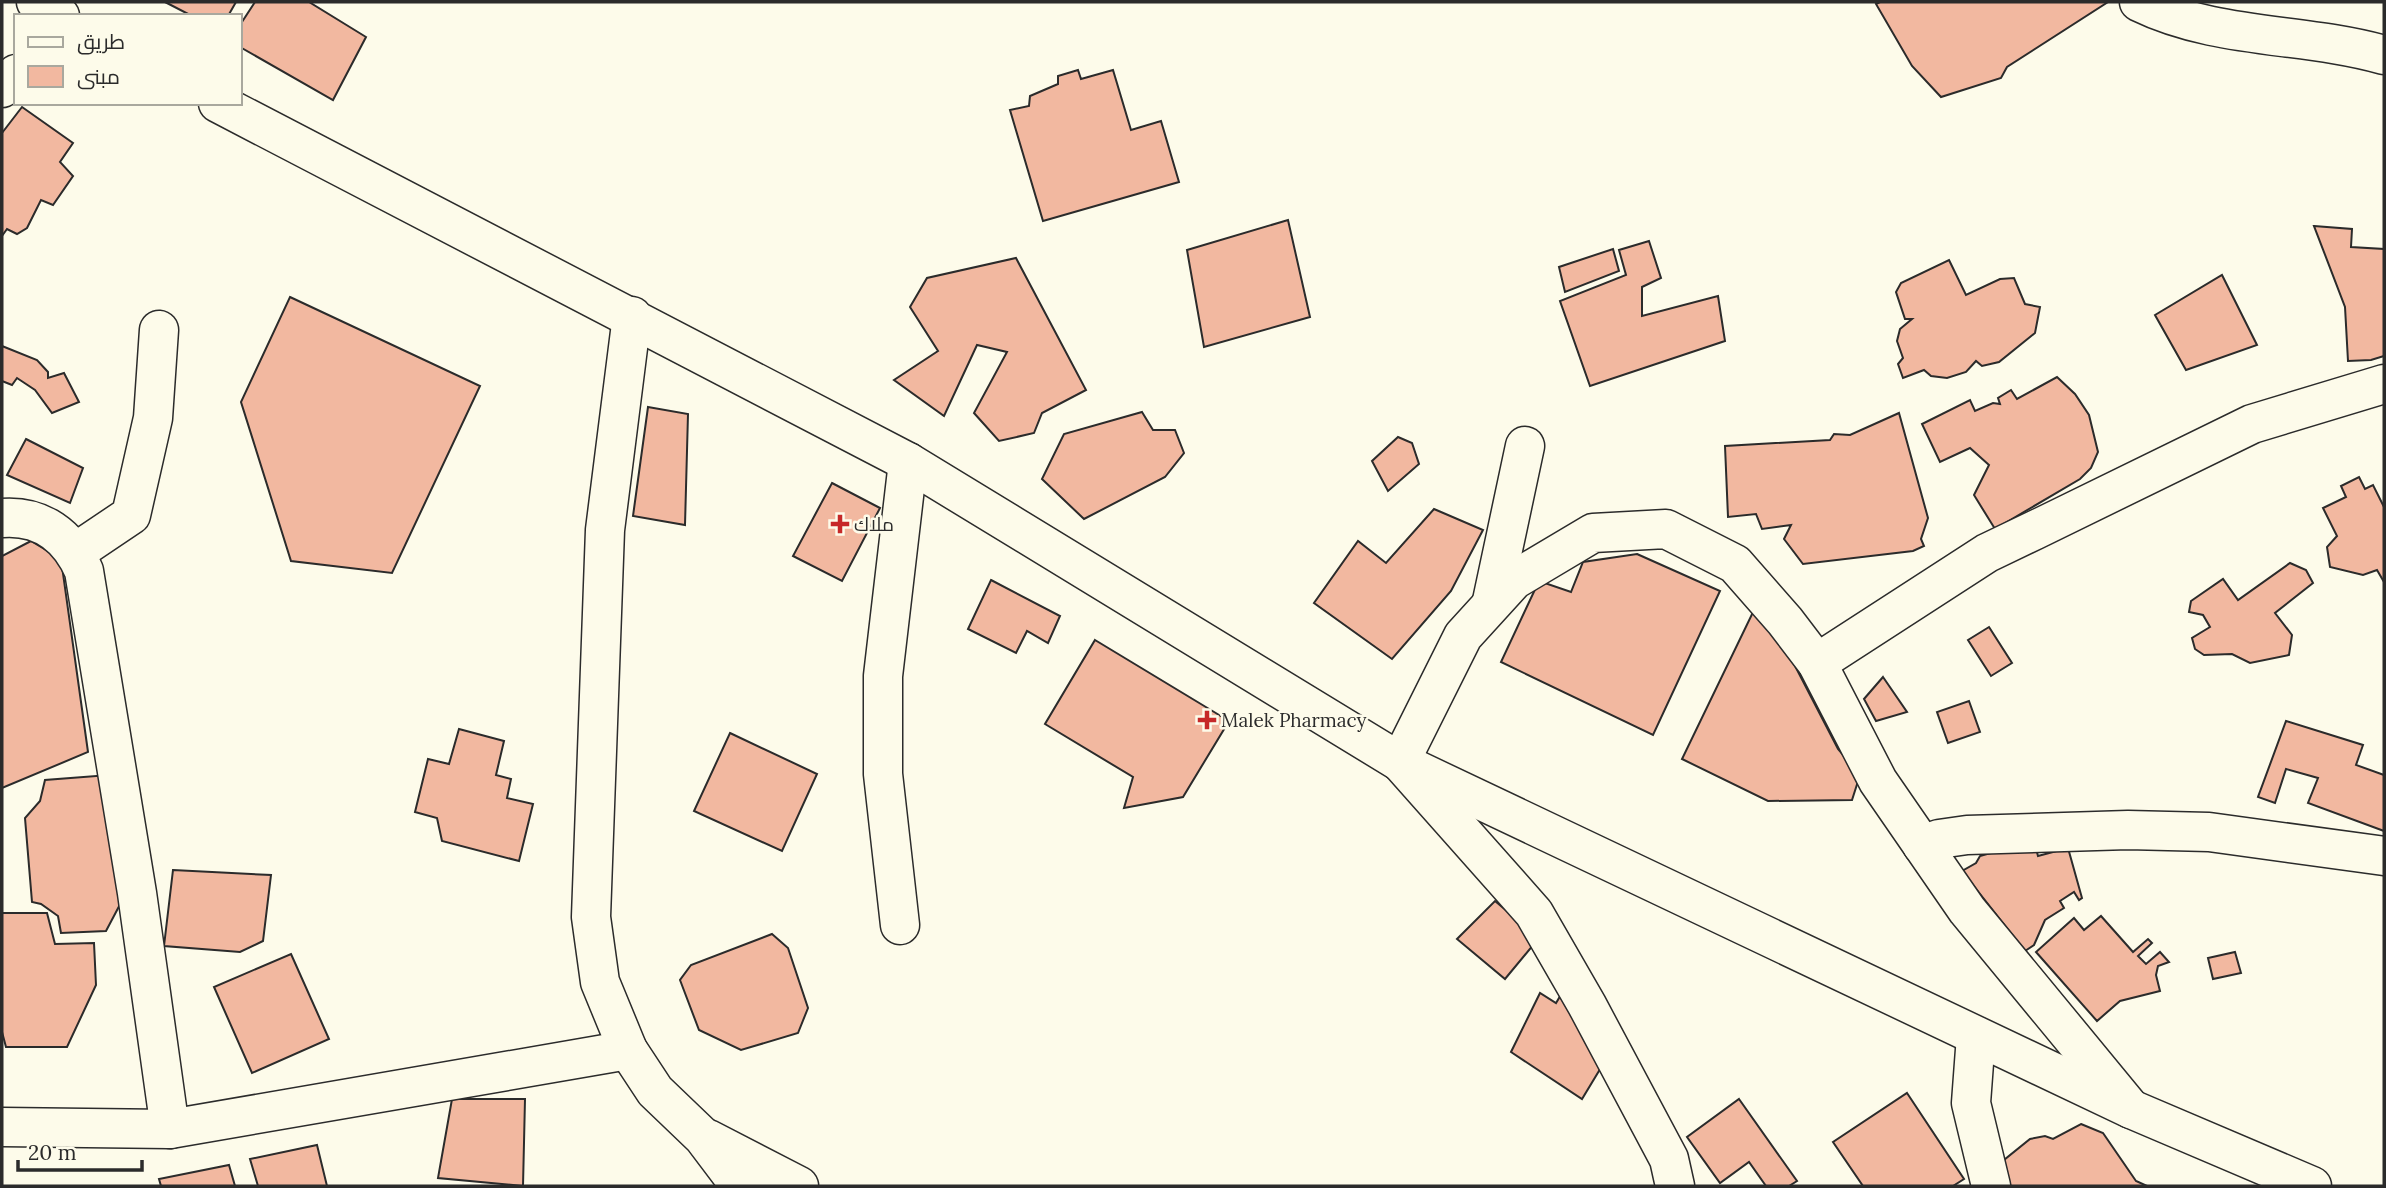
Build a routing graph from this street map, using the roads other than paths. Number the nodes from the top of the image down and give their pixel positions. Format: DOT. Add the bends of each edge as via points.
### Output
graph roads {
  1 [pos="36,2"];
  2 [pos="2139,2"];
  3 [pos="57,14"];
  4 [pos="2384,55"];
  5 [pos="222,105"];
  6 [pos="632,316"];
  7 [pos="159,330"];
  8 [pos="2384,384"];
  9 [pos="1525,446"];
  10 [pos="908,462"];
  11 [pos="2,518"];
  12 [pos="76,552"];
  13 [pos="1492,601"];
  14 [pos="1816,663"];
  15 [pos="1400,762"];
  16 [pos="1922,845"];
  17 [pos="2384,856"];
  18 [pos="900,925"];
  19 [pos="1976,1036"];
  20 [pos="628,1050"];
  21 [pos="2131,1109"];
  22 [pos="2,1127"];
  23 [pos="170,1129"];
  24 [pos="703,1137"];
  25 [pos="740,1186"];
  26 [pos="799,1186"];
  27 [pos="1675,1186"];
  28 [pos="1991,1186"];
  29 [pos="2312,1186"];
  1 -- 3 [label="main road"];
  2 -- 4 [label="main road" via="2194,24 2300,42 2350,45"];
  5 -- 6 [label="main road"];
  6 -- 10 [label="main road"];
  6 -- 20 [label="main road" via="605,530 591,917 600,982"];
  7 -- 12 [label="main road" via="153,418 131,515"];
  8 -- 14 [label="main road" via="2252,424 1986,553"];
  9 -- 13 [label="main road"];
  10 -- 15 [label="main road"];
  10 -- 18 [label="main road" via="883,676 883,774"];
  11 -- 12 [label="main road" via="33,520 58,532"];
  12 -- 23 [label="main road" via="84,571 135,880"];
  13 -- 14 [label="main road" via="1514,580 1592,533 1666,529 1735,564"];
  13 -- 15 [label="main road" via="1463,636"];
  14 -- 16 [label="main road" via="1878,782"];
  15 -- 19 [label="main road"];
  15 -- 27 [label="main road" via="1534,913 1669,1159"];
  16 -- 17 [label="main road" via="1967,835 2128,830 2209,832"];
  16 -- 21 [label="main road" via="1967,910"];
  19 -- 21 [label="main road"];
  19 -- 28 [label="main road" via="1971,1103"];
  20 -- 23 [label="main road"];
  20 -- 24 [label="main road" via="655,1091"];
  21 -- 29 [label="main road"];
  22 -- 23 [label="main road"];
  24 -- 25 [label="main road"];
  24 -- 26 [label="main road"];
}
